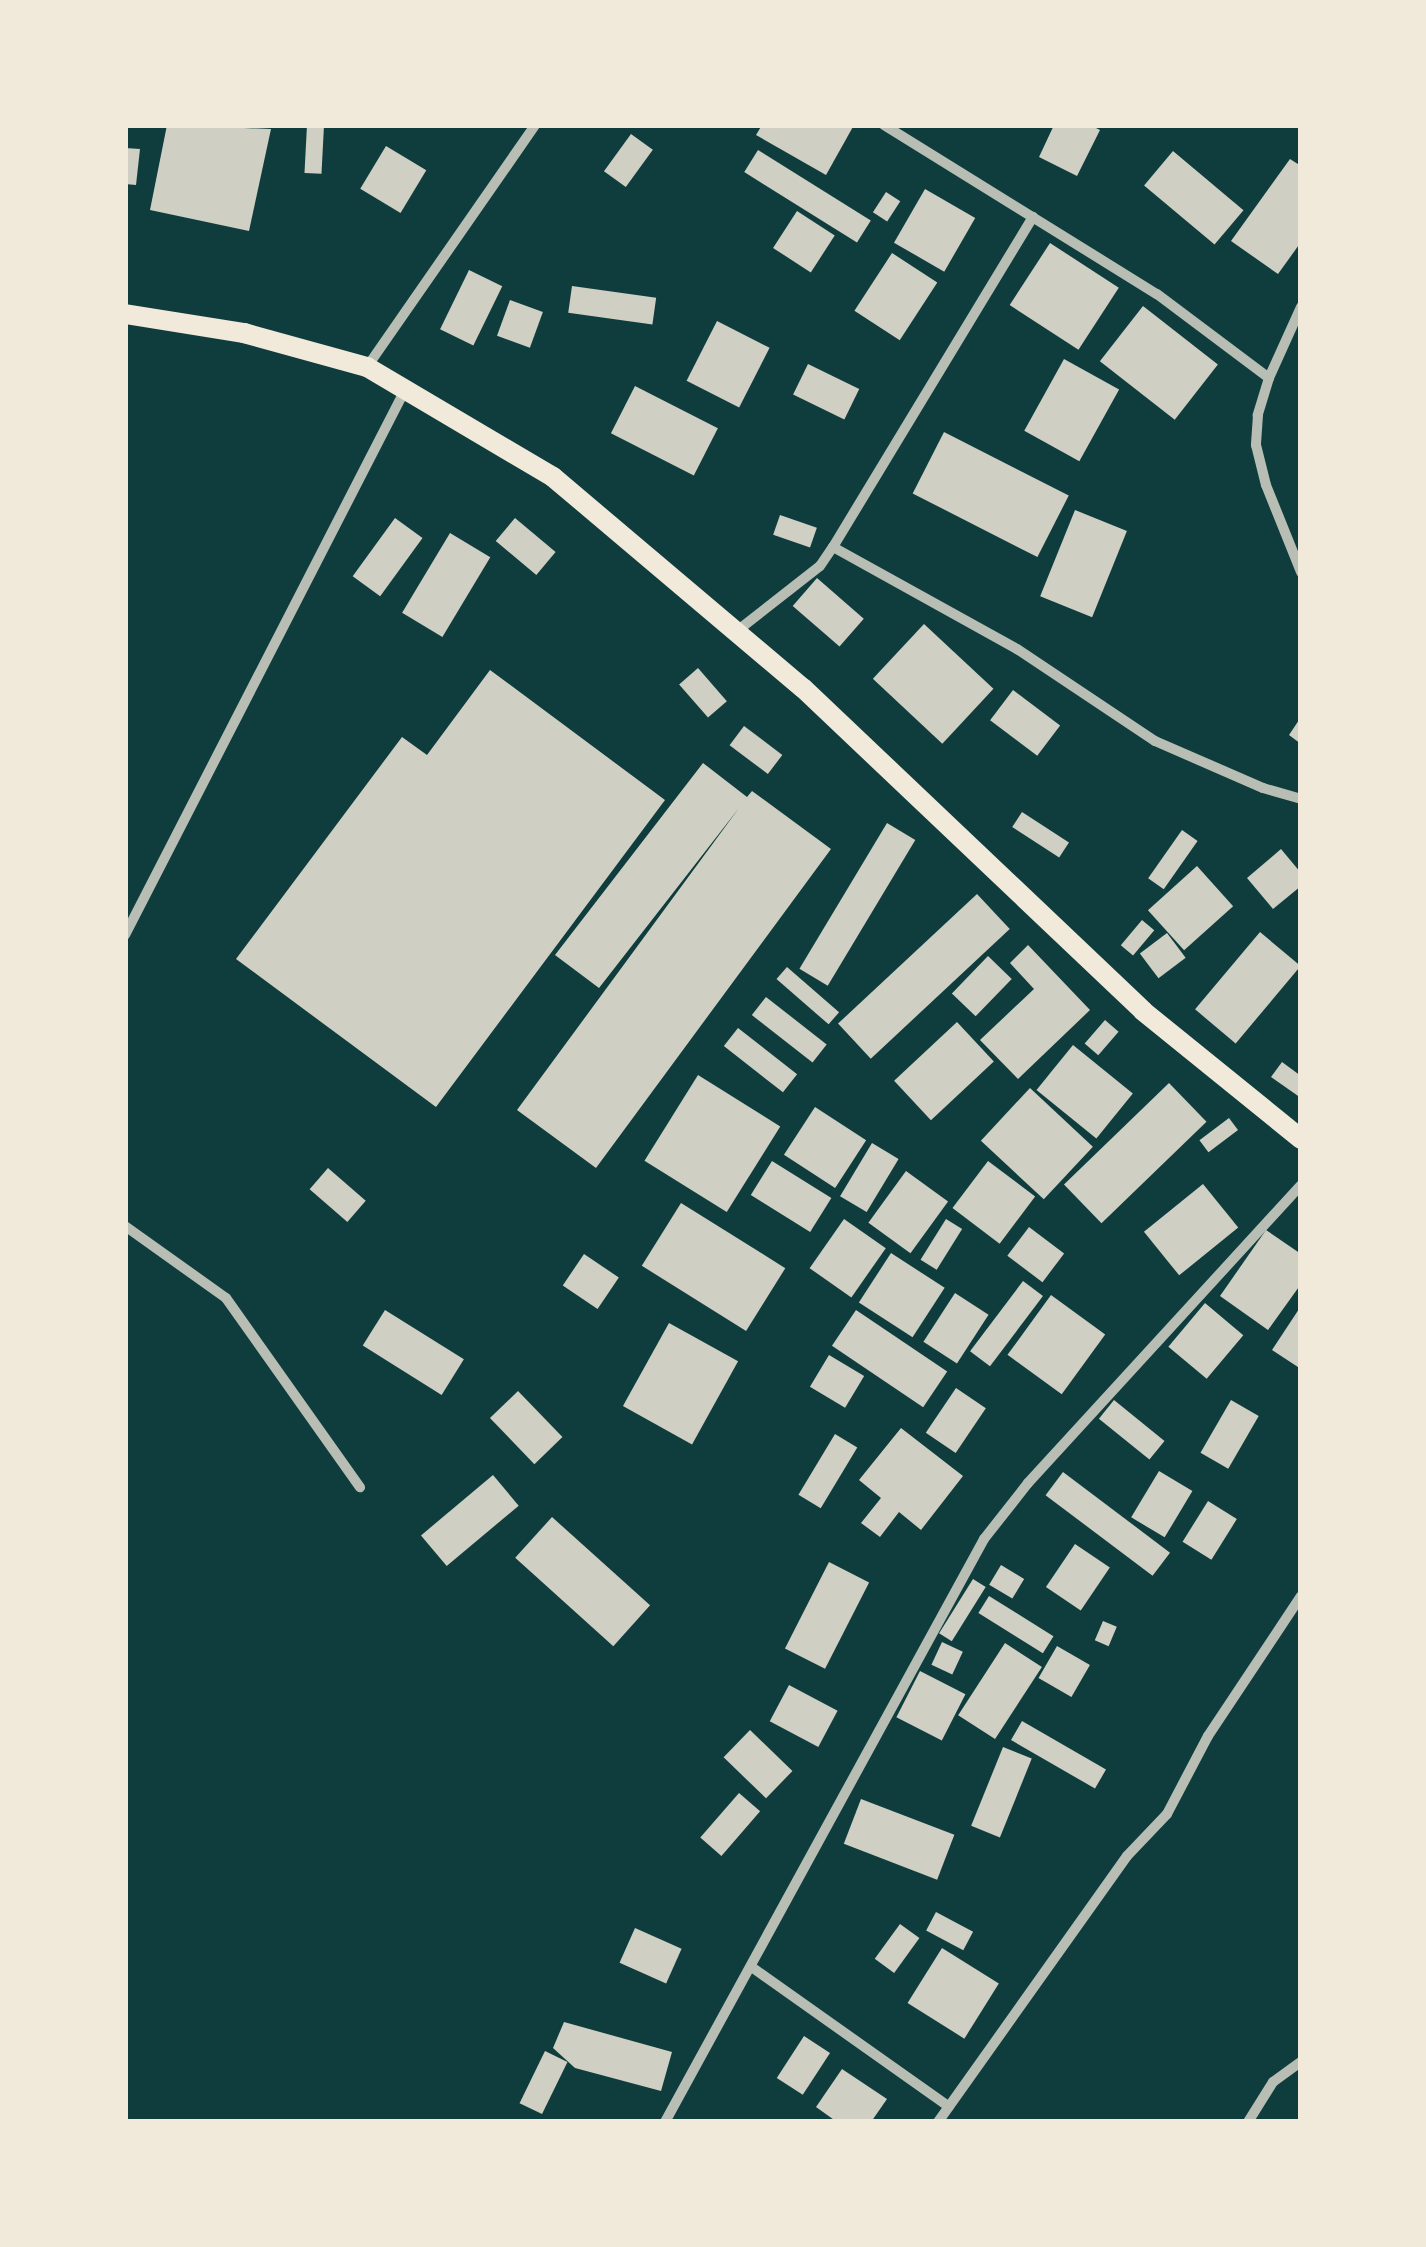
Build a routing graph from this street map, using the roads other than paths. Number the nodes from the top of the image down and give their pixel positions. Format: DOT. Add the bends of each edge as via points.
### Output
graph roads {
  1 [pos="535,125"];
  2 [pos="884,125"];
  3 [pos="1033,217"];
  4 [pos="1301,307"];
  5 [pos="125,314"];
  6 [pos="367,367"];
  7 [pos="1270,378"];
  8 [pos="405,390"];
  9 [pos="833,548"];
  10 [pos="1301,572"];
  11 [pos="737,632"];
  12 [pos="1301,799"];
  13 [pos="125,935"];
  14 [pos="1301,1139"];
  15 [pos="1301,1185"];
  16 [pos="125,1226"];
  17 [pos="360,1487"];
  18 [pos="1301,1596"];
  19 [pos="753,1968"];
  20 [pos="1301,2062"];
  21 [pos="949,2106"];
  22 [pos="665,2122"];
  23 [pos="938,2122"];
  24 [pos="1248,2122"];
  1 -- 6 [label="street"];
  2 -- 3 [label="street"];
  3 -- 7 [label="street" via="1157,294"];
  3 -- 9 [label="street"];
  4 -- 7 [label="street"];
  5 -- 6 [label="main road" via="244,333"];
  6 -- 8 [label="main road"];
  7 -- 10 [label="street" via="1256,445"];
  8 -- 11 [label="main road" via="553,477"];
  8 -- 13 [label="street"];
  9 -- 11 [label="street"];
  9 -- 12 [label="street" via="1017,649 1155,741"];
  11 -- 14 [label="main road" via="1144,1011"];
  15 -- 19 [label="street" via="984,1539"];
  16 -- 17 [label="street" via="226,1298"];
  18 -- 21 [label="street" via="1208,1736 1167,1814 1127,1856"];
  19 -- 21 [label="street"];
  19 -- 22 [label="street"];
  20 -- 24 [label="street" via="1274,2082"];
  21 -- 23 [label="street"];
}
